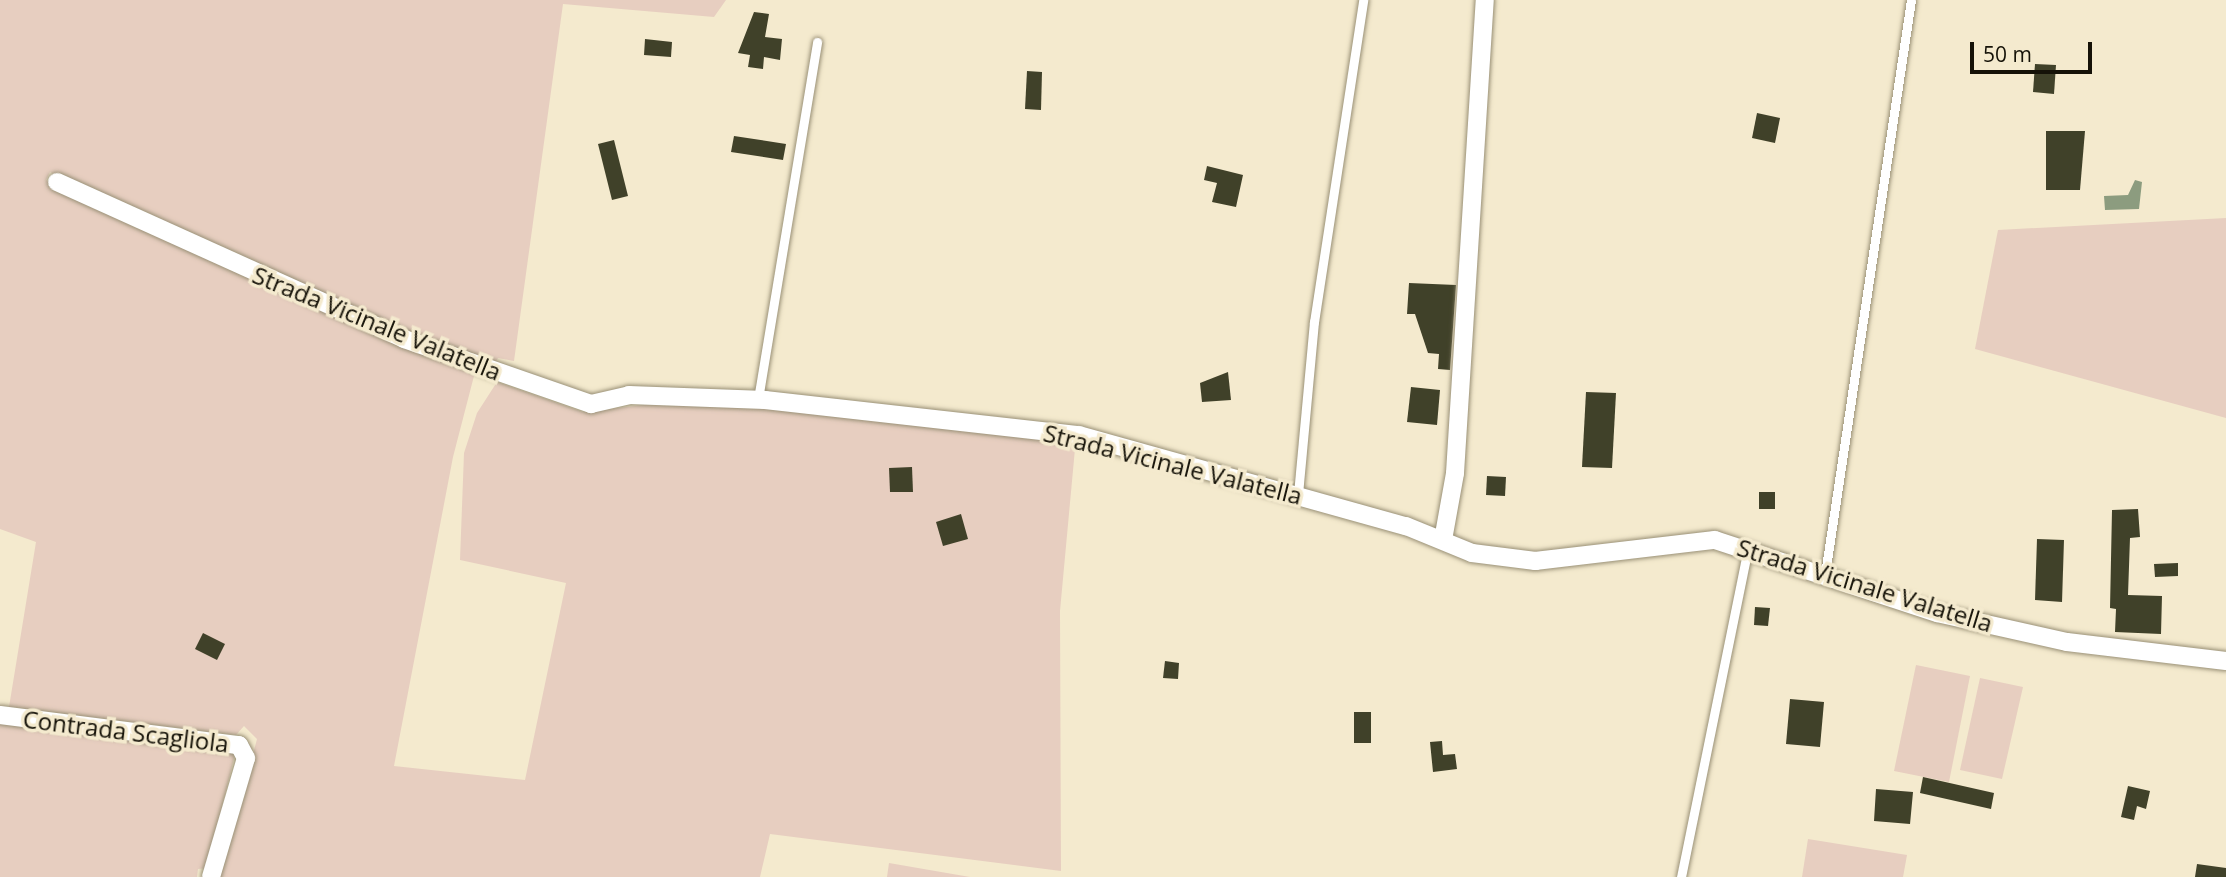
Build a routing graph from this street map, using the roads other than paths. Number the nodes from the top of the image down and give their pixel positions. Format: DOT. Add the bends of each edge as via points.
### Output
graph roads {
  1 [pos="1363,0"];
  2 [pos="1485,0"];
  3 [pos="1911,0"];
  4 [pos="817,42"];
  5 [pos="57,183"];
  6 [pos="758,399"];
  7 [pos="1298,494"];
  8 [pos="1443,540"];
  9 [pos="1748,546"];
  10 [pos="1825,575"];
  11 [pos="2226,661"];
  12 [pos="0,715"];
  13 [pos="211,877"];
  14 [pos="1681,877"];
  1 -- 7 [label="lane" via="1314,322"];
  2 -- 8 [label="street" via="1455,473"];
  3 -- 10 [label="lane"];
  4 -- 6 [label="lane"];
  5 -- 6 [label="street, Strada Vicinale Valatella" via="404,338 578,400"];
  6 -- 7 [label="street, Strada Vicinale Valatella" via="1079,435"];
  7 -- 8 [label="street, Strada Vicinale Valatella"];
  8 -- 9 [label="street, Strada Vicinale Valatella" via="1472,553 1535,561 1715,540"];
  9 -- 10 [label="street, Strada Vicinale Valatella"];
  9 -- 14 [label="lane"];
  10 -- 11 [label="street, Strada Vicinale Valatella" via="2014,631"];
  12 -- 13 [label="street, Contrada Scagliola" via="239,745 246,758"];
}
